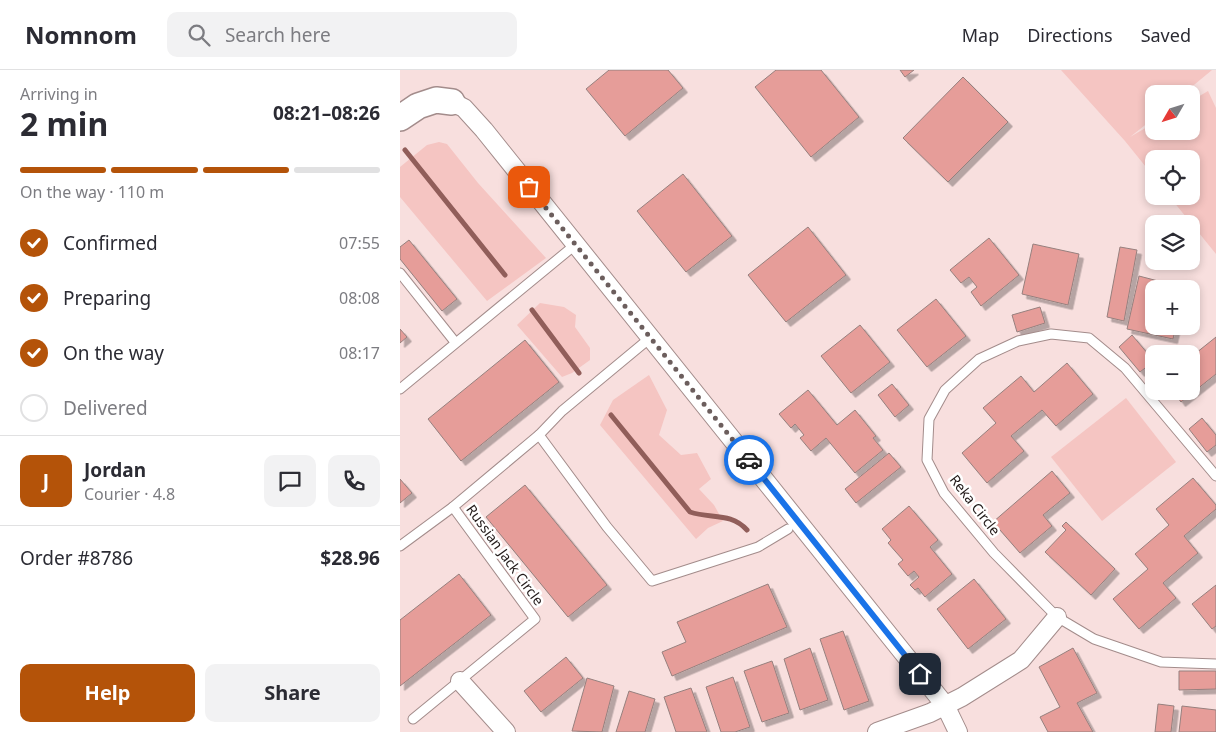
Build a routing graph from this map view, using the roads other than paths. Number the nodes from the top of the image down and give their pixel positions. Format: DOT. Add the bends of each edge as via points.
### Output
graph roads {
  1 [pos="452,102"];
  2 [pos="400,118"];
  3 [pos="575,245"];
  4 [pos="400,272"];
  5 [pos="650,338"];
  6 [pos="455,342"];
  7 [pos="400,389"];
  8 [pos="539,435"];
  9 [pos="1216,476"];
  10 [pos="453,508"];
  11 [pos="788,530"];
  12 [pos="400,546"];
  13 [pos="1057,617"];
  14 [pos="1216,664"];
  15 [pos="460,681"];
  16 [pos="945,705"];
  17 [pos="414,719"];
  18 [pos="503,731"];
  19 [pos="877,732"];
  20 [pos="958,732"];
  1 -- 2 [label="street" via="436,100 418,106"];
  1 -- 3 [label="street" via="464,108 484,130"];
  3 -- 5 [label="street"];
  3 -- 6 [label="lane"];
  4 -- 6 [label="lane"];
  5 -- 8 [label="lane" via="562,411"];
  5 -- 16 [label="street"];
  6 -- 7 [label="lane"];
  8 -- 10 [label="lane"];
  8 -- 11 [label="lane" via="607,527 652,581 758,547"];
  9 -- 13 [label="lane, Reka Circle" via="1125,368 1089,338 1051,334 1018,341 979,359 945,390 929,419 927,460 944,492 994,553"];
  10 -- 12 [label="lane, Russian Jack Circle"];
  10 -- 15 [label="lane, Russian Jack Circle" via="535,619"];
  13 -- 14 [label="lane, Reka Circle" via="1094,639 1161,662"];
  13 -- 16 [label="street" via="1022,660"];
  15 -- 17 [label="lane"];
  15 -- 18 [label="street"];
  16 -- 19 [label="street"];
  16 -- 20 [label="street"];
}
